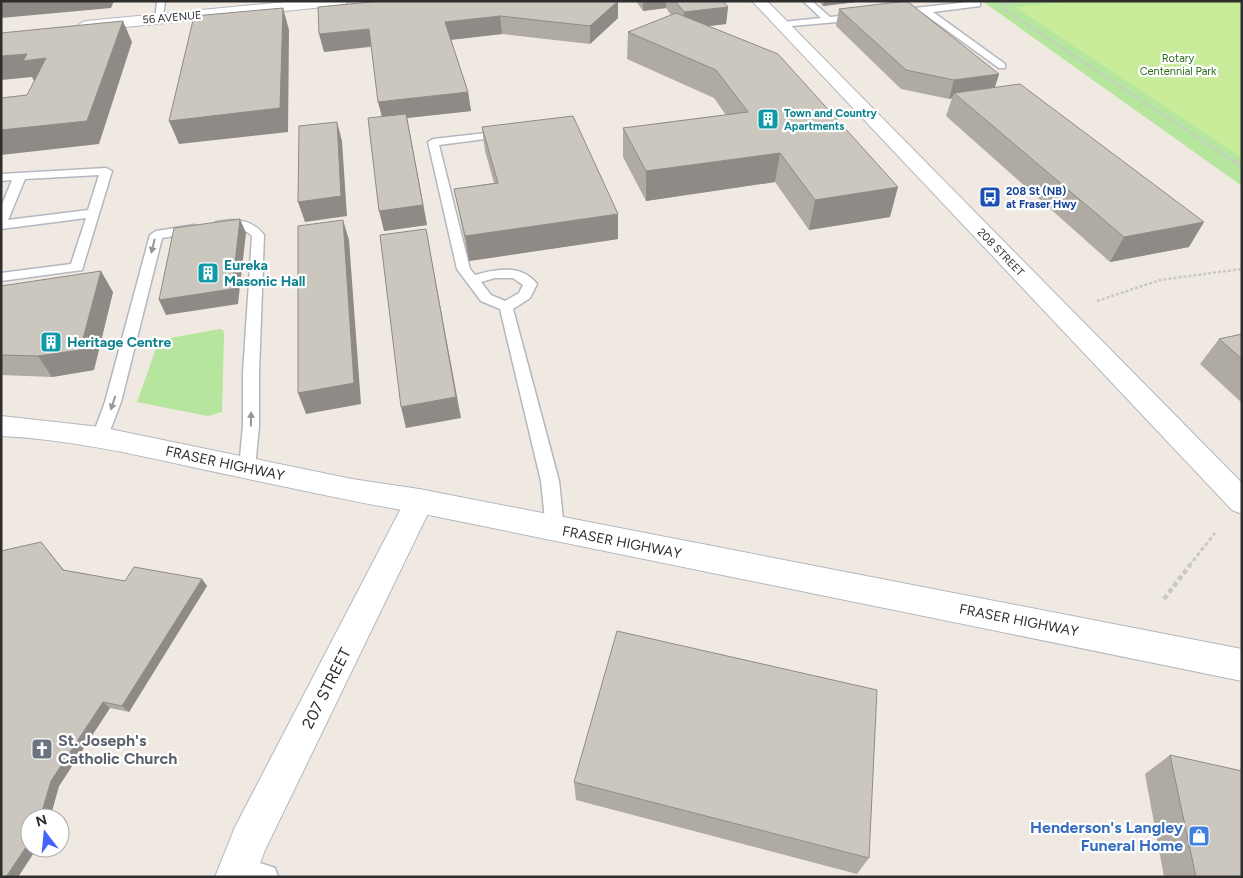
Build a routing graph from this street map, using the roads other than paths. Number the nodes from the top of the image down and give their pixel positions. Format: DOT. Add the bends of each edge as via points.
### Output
graph roads {
  1 [pos="159,1"];
  2 [pos="343,1"];
  3 [pos="760,1"];
  4 [pos="808,1"];
  5 [pos="977,4"];
  6 [pos="924,10"];
  7 [pos="886,14"];
  8 [pos="866,16"];
  9 [pos="159,19"];
  10 [pos="828,20"];
  11 [pos="783,25"];
  12 [pos="70,27"];
  13 [pos="1002,66"];
  14 [pos="517,132"];
  15 [pos="20,176"];
  16 [pos="1,178"];
  17 [pos="93,213"];
  18 [pos="1,224"];
  19 [pos="1,277"];
  20 [pos="472,280"];
  21 [pos="506,307"];
  22 [pos="1,426"];
  23 [pos="100,437"];
  24 [pos="247,468"];
  25 [pos="419,500"];
  26 [pos="1242,502"];
  27 [pos="555,529"];
  28 [pos="1242,665"];
  29 [pos="247,874"];
  1 -- 9 [label="lane" via="162,2"];
  2 -- 9 [label="main road, 56 AVENUE"];
  3 -- 11 [label="main road, 208 STREET"];
  4 -- 10 [label="lane"];
  5 -- 6 [label="lane"];
  6 -- 7 [label="lane"];
  6 -- 13 [label="lane"];
  8 -- 10 [label="lane"];
  9 -- 12 [label="main road, 56 AVENUE"];
  10 -- 11 [label="lane"];
  11 -- 26 [label="main road, 208 STREET"];
  14 -- 20 [label="lane" via="433,142 464,269"];
  15 -- 16 [label="lane"];
  15 -- 17 [label="lane" via="106,171"];
  15 -- 18 [label="lane"];
  17 -- 18 [label="lane"];
  17 -- 19 [label="lane" via="77,267"];
  20 -- 21 [label="lane" via="486,298"];
  20 -- 21 [label="lane" via="490,274 512,273 524,277 530,284 525,295"];
  21 -- 27 [label="lane" via="550,481"];
  22 -- 23 [label="main road, FRASER HIGHWAY"];
  23 -- 24 [label="main road, FRASER HIGHWAY"];
  24 -- 23 [label="lane, one-way" via="258,236 252,227 237,223 156,235 114,402"];
  24 -- 25 [label="main road, FRASER HIGHWAY"];
  25 -- 27 [label="main road, FRASER HIGHWAY"];
  25 -- 29 [label="main road, 207 STREET" via="249,841"];
  27 -- 28 [label="main road, FRASER HIGHWAY"];
}
